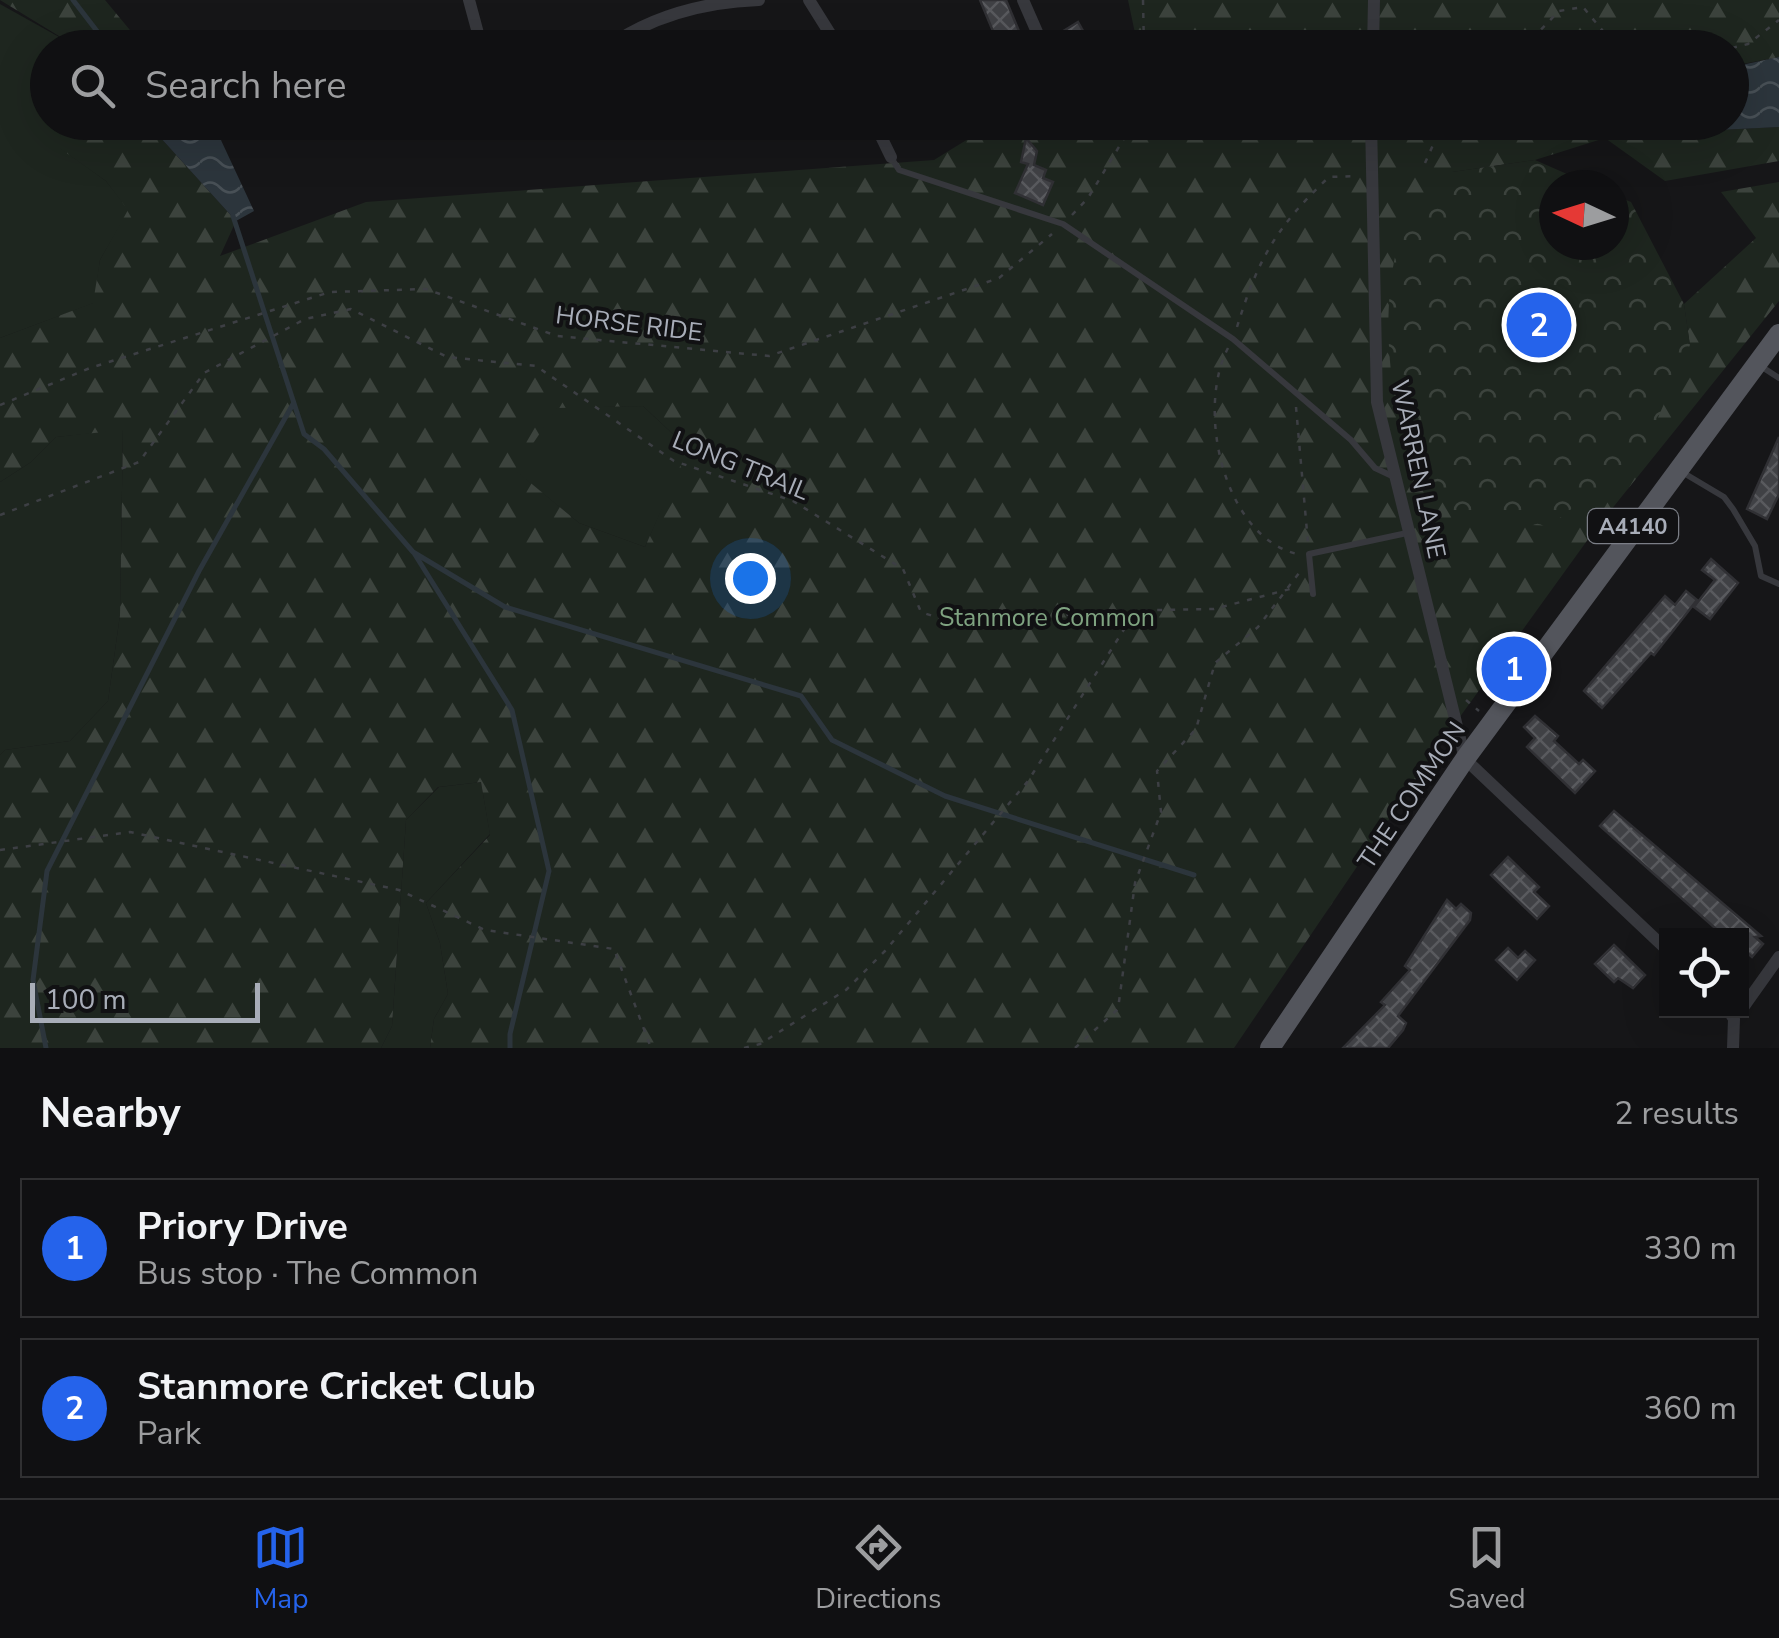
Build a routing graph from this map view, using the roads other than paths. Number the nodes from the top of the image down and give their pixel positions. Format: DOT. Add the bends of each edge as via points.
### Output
graph roads {
  1 [pos="470,0"];
  2 [pos="759,0"];
  3 [pos="809,0"];
  4 [pos="1023,0"];
  5 [pos="1374,0"];
  6 [pos="478,30"];
  7 [pos="634,30"];
  8 [pos="827,30"];
  9 [pos="1036,30"];
  10 [pos="1373,30"];
  11 [pos="882,140"];
  12 [pos="1371,140"];
  13 [pos="891,158"];
  14 [pos="1779,334"];
  15 [pos="1756,363"];
  16 [pos="1779,378"];
  17 [pos="1676,468"];
  18 [pos="1393,476"];
  19 [pos="1407,532"];
  20 [pos="1779,584"];
  21 [pos="1312,594"];
  22 [pos="1466,759"];
  23 [pos="1659,941"];
  24 [pos="1779,957"];
  25 [pos="1749,995"];
  26 [pos="1736,1018"];
  27 [pos="1270,1048"];
  28 [pos="1733,1048"];
  1 -- 6 [label="street"];
  2 -- 7 [label="street" via="671,14"];
  3 -- 8 [label="street"];
  4 -- 9 [label="street"];
  5 -- 10 [label="street"];
  11 -- 13 [label="street"];
  12 -- 18 [label="street, WARREN LANE" via="1377,402"];
  13 -- 18 [label="lane" via="899,170 1063,224 1233,340"];
  14 -- 15 [label="main road, THE COMMON / A4140"];
  15 -- 16 [label="lane"];
  15 -- 17 [label="main road, THE COMMON / A4140"];
  17 -- 20 [label="lane" via="1724,497 1748,530 1761,576"];
  17 -- 22 [label="main road, THE COMMON / A4140"];
  18 -- 19 [label="street, WARREN LANE"];
  19 -- 21 [label="lane" via="1309,554"];
  19 -- 22 [label="street, WARREN LANE"];
  22 -- 23 [label="street"];
  22 -- 27 [label="main road, THE COMMON / A4140"];
  24 -- 25 [label="street"];
  26 -- 28 [label="street"];
}
